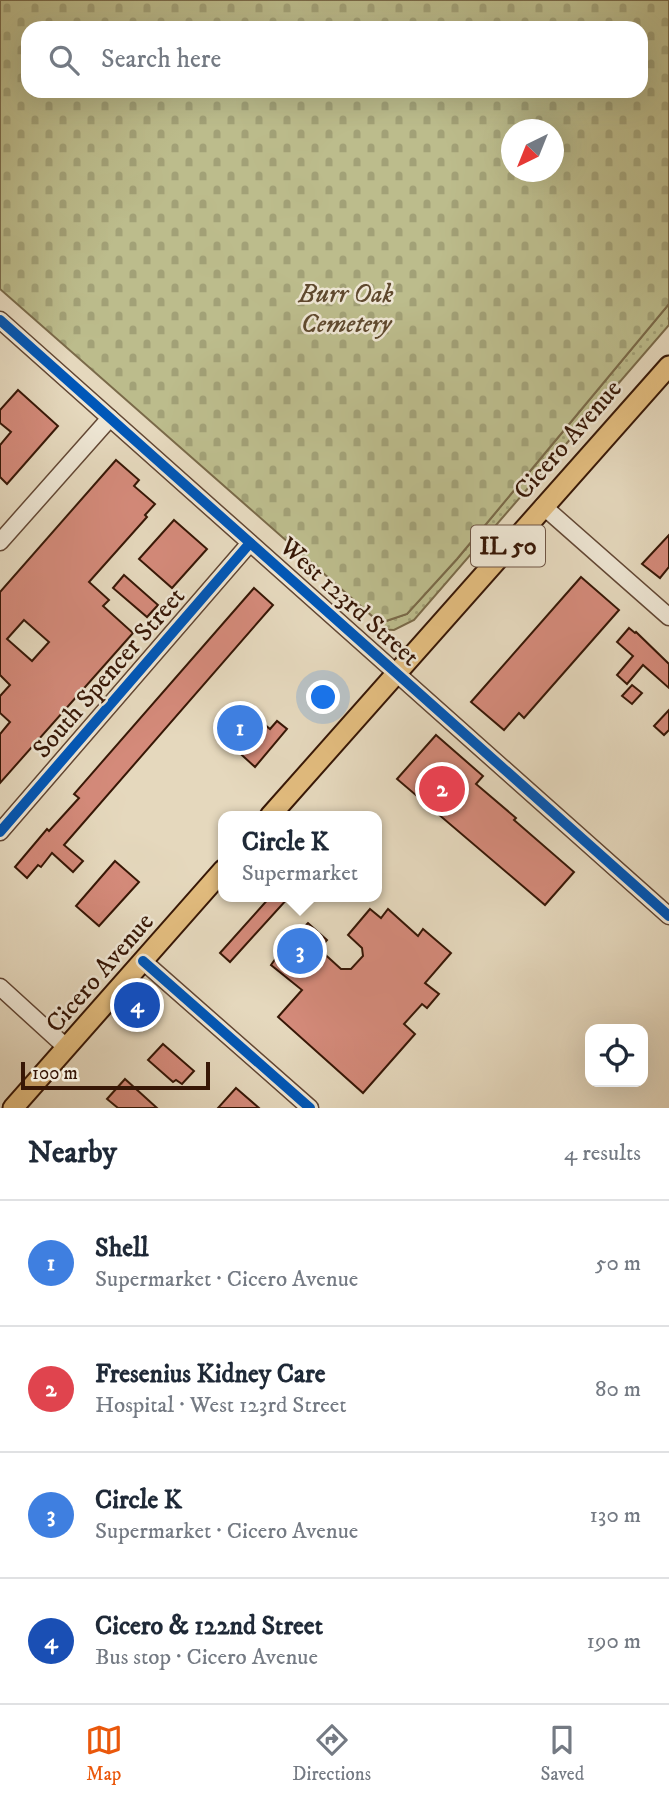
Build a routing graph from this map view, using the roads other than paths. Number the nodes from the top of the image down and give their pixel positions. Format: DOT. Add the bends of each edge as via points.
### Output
graph roads {
  1 [pos="0,320"];
  2 [pos="669,360"];
  3 [pos="669,366"];
  4 [pos="654,380"];
  5 [pos="110,418"];
  6 [pos="543,506"];
  7 [pos="0,542"];
  8 [pos="250,543"];
  9 [pos="669,617"];
  10 [pos="396,673"];
  11 [pos="274,811"];
  12 [pos="0,832"];
  13 [pos="218,876"];
  14 [pos="669,916"];
  15 [pos="143,961"];
  16 [pos="0,987"];
  17 [pos="67,1048"];
  18 [pos="17,1107"];
  19 [pos="310,1108"];
  1 -- 5 [label="street, West 123rd Street"];
  2 -- 4 [label="main road, Cicero Avenue / IL 50"];
  3 -- 4 [label="main road, Cicero Avenue / IL 50"];
  4 -- 6 [label="main road, Cicero Avenue / IL 50"];
  5 -- 7 [label="street"];
  5 -- 8 [label="street, West 123rd Street"];
  6 -- 9 [label="street"];
  6 -- 10 [label="main road, Cicero Avenue / IL 50"];
  8 -- 10 [label="street, West 123rd Street"];
  8 -- 12 [label="street, South Spencer Street"];
  10 -- 11 [label="main road, Cicero Avenue / IL 50"];
  10 -- 14 [label="street, West 123rd Street"];
  13 -- 15 [label="main road, Cicero Avenue"];
  15 -- 17 [label="main road, Cicero Avenue"];
  15 -- 19 [label="street"];
  16 -- 17 [label="street"];
  17 -- 18 [label="main road, Cicero Avenue"];
}
